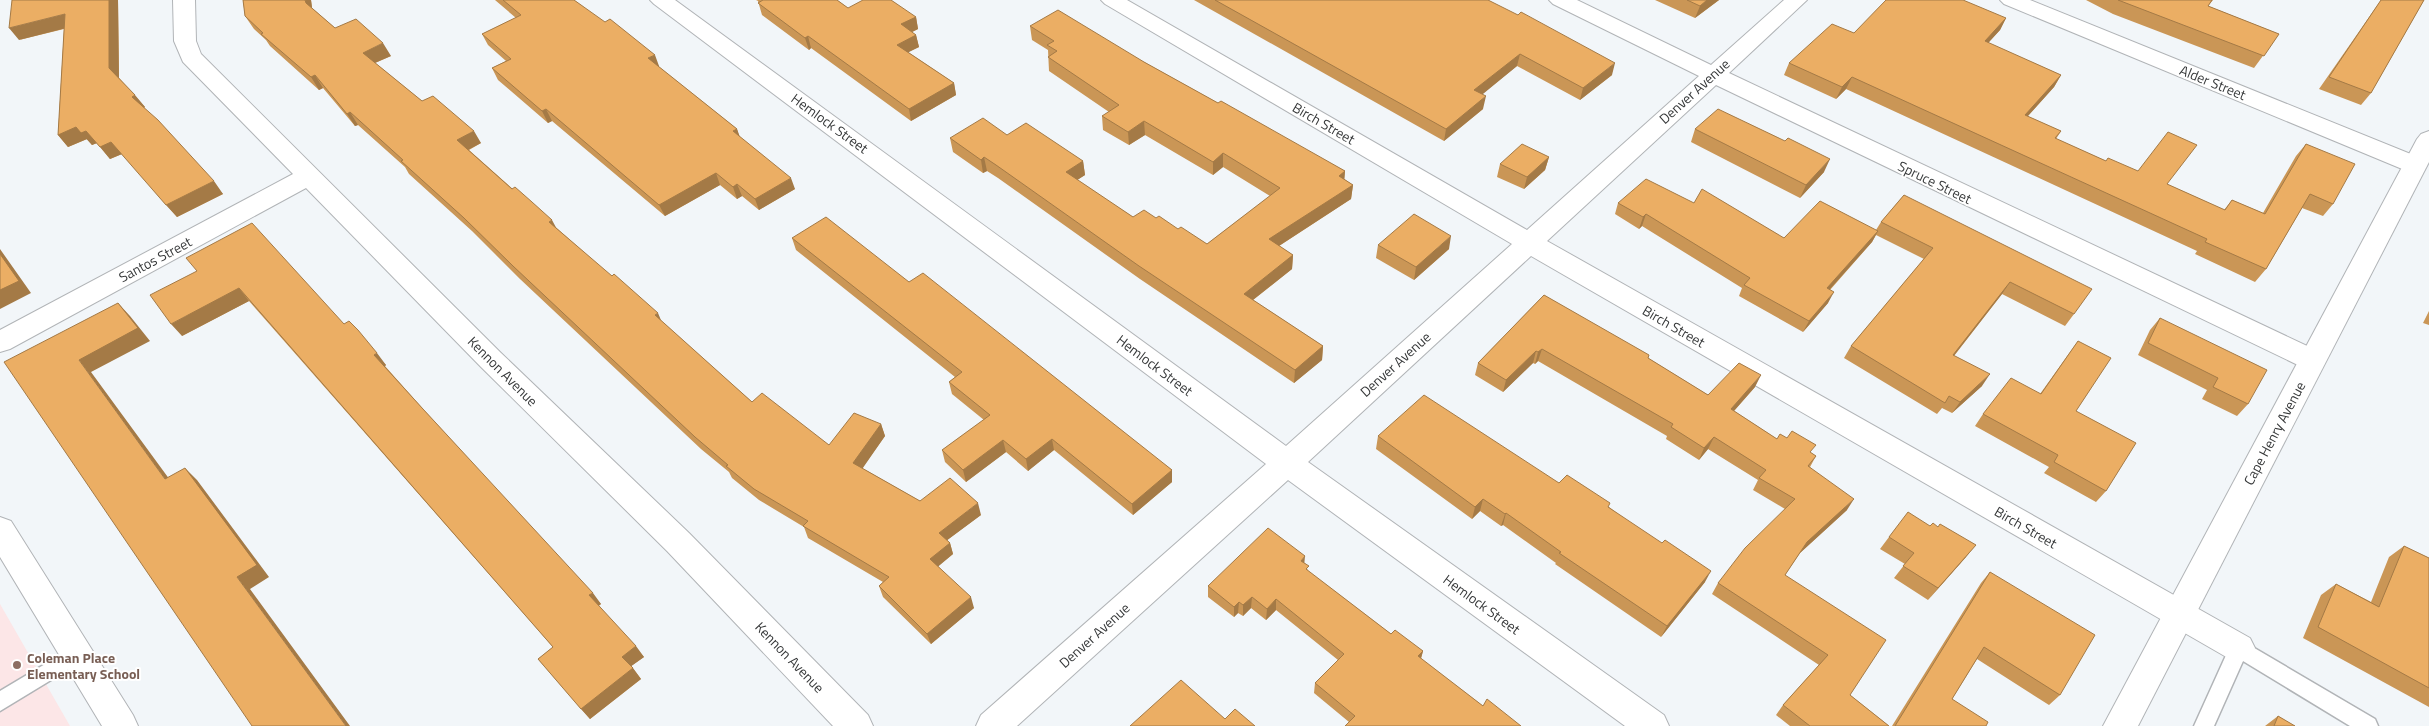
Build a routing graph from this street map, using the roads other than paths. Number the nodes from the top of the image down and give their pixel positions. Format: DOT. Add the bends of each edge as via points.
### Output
graph roads {
  1 [pos="184,0"];
  2 [pos="662,0"];
  3 [pos="1112,0"];
  4 [pos="1560,0"];
  5 [pos="1796,0"];
  6 [pos="2011,0"];
  7 [pos="1714,73"];
  8 [pos="2429,139"];
  9 [pos="2415,165"];
  10 [pos="310,175"];
  11 [pos="1530,242"];
  12 [pos="0,342"];
  13 [pos="2312,360"];
  14 [pos="1287,463"];
  15 [pos="0,530"];
  16 [pos="2179,614"];
  17 [pos="2239,648"];
  18 [pos="77,654"];
  19 [pos="0,702"];
  20 [pos="2126,724"];
  21 [pos="121,726"];
  22 [pos="856,726"];
  23 [pos="993,726"];
  24 [pos="1652,726"];
  25 [pos="2204,726"];
  26 [pos="2368,726"];
  1 -- 10 [label="street, Kennon Avenue" via="185,41 191,57"];
  2 -- 14 [label="street, Hemlock Street"];
  3 -- 11 [label="street, Birch Street"];
  4 -- 7 [label="street, Spruce Street"];
  5 -- 7 [label="street, Denver Avenue"];
  6 -- 9 [label="street, Alder Street"];
  7 -- 11 [label="street, Denver Avenue"];
  7 -- 13 [label="street, Spruce Street" via="1916,173"];
  8 -- 9 [label="street, Cape Henry Avenue"];
  9 -- 13 [label="street, Cape Henry Avenue"];
  10 -- 12 [label="street, Santos Street"];
  10 -- 22 [label="street, Kennon Avenue" via="491,360 678,542"];
  11 -- 14 [label="street, Denver Avenue"];
  11 -- 16 [label="street, Birch Street"];
  13 -- 16 [label="street, Cape Henry Avenue"];
  14 -- 23 [label="street, Denver Avenue"];
  14 -- 24 [label="street, Hemlock Street"];
  15 -- 18 [label="street"];
  16 -- 17 [label="street, Birch Street"];
  16 -- 20 [label="street, Cape Henry Avenue"];
  17 -- 25 [label="lane"];
  17 -- 26 [label="lane"];
  18 -- 19 [label="lane"];
  18 -- 21 [label="street"];
}
